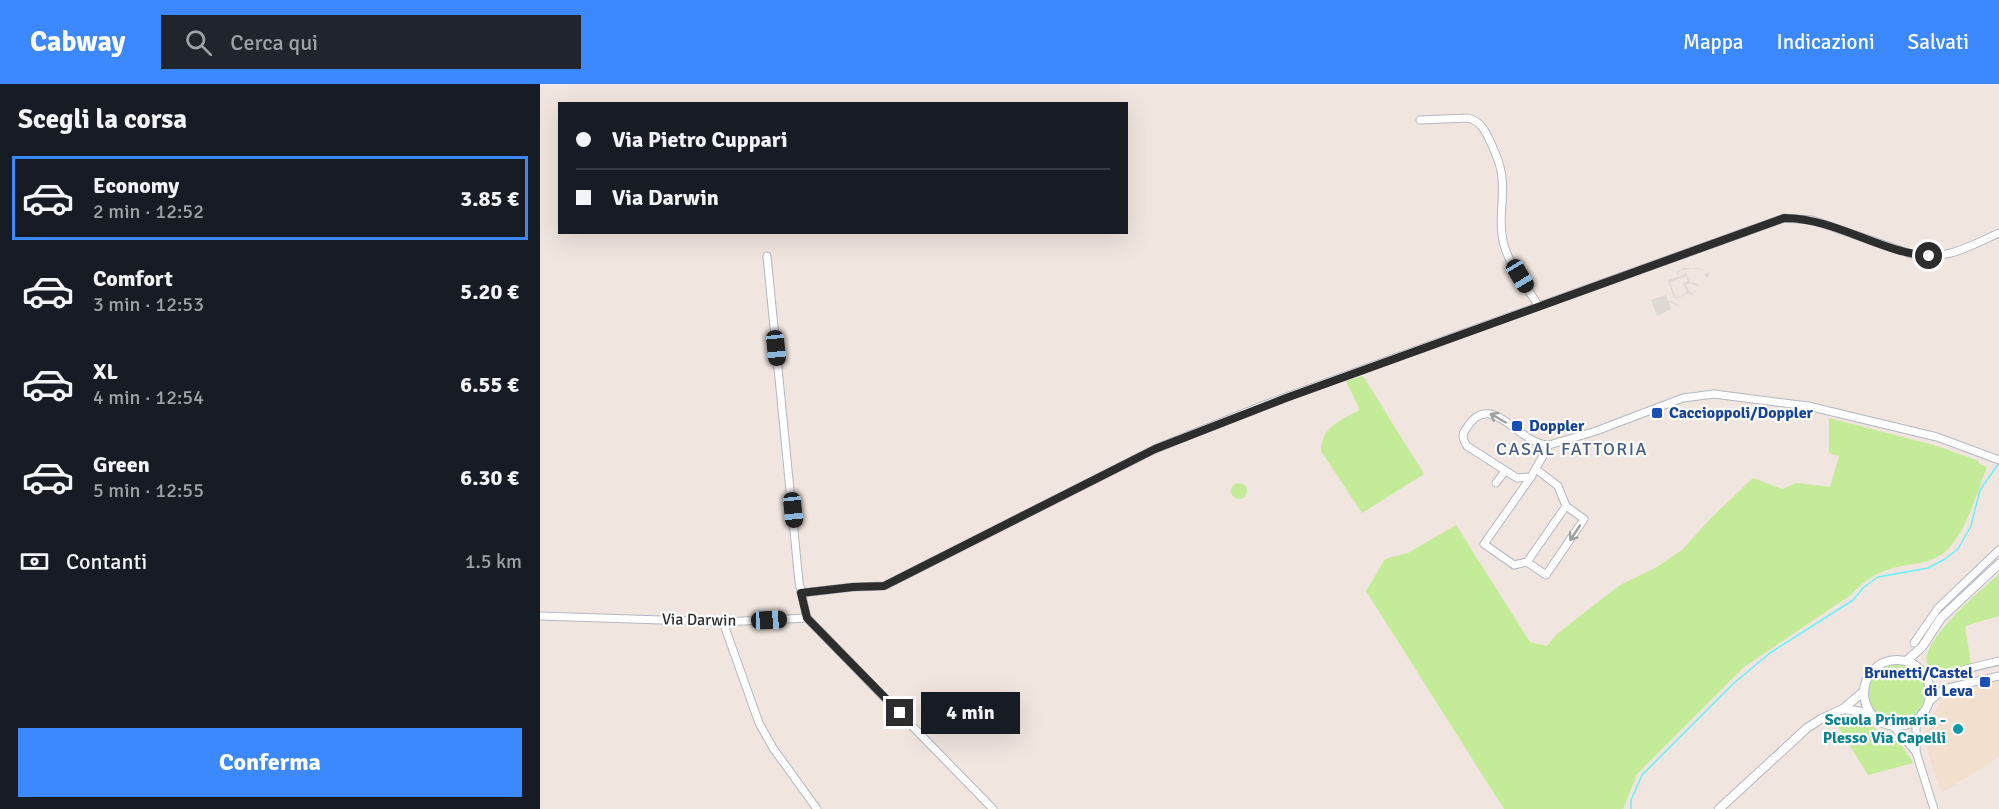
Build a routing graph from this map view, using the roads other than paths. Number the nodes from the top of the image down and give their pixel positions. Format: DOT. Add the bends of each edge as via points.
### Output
graph roads {
  1 [pos="1420,120"];
  2 [pos="1999,233"];
  3 [pos="767,256"];
  4 [pos="1538,305"];
  5 [pos="1549,445"];
  6 [pos="1995,459"];
  7 [pos="1536,469"];
  8 [pos="1505,471"];
  9 [pos="1531,477"];
  10 [pos="1496,483"];
  11 [pos="1566,506"];
  12 [pos="1999,550"];
  13 [pos="1527,562"];
  14 [pos="1999,564"];
  15 [pos="801,593"];
  16 [pos="540,616"];
  17 [pos="807,618"];
  18 [pos="723,621"];
  19 [pos="1918,645"];
  20 [pos="1906,661"];
  21 [pos="1999,661"];
  22 [pos="1923,672"];
  23 [pos="1999,676"];
  24 [pos="1864,691"];
  25 [pos="1931,700"];
  26 [pos="1843,709"];
  27 [pos="1870,713"];
  28 [pos="1916,721"];
  29 [pos="1894,727"];
  30 [pos="1916,752"];
  31 [pos="817,809"];
  32 [pos="993,809"];
  33 [pos="1719,809"];
  34 [pos="1934,809"];
  1 -- 4 [label="street" via="1468,118 1484,129 1501,171 1504,245"];
  2 -- 4 [label="street" via="1956,252 1929,256 1911,254 1812,220 1784,218"];
  3 -- 15 [label="street"];
  4 -- 15 [label="street" via="1155,449 884,586"];
  5 -- 6 [label="street" via="1683,398 1714,394 1820,409 1937,437"];
  5 -- 7 [label="street"];
  5 -- 8 [label="street, one-way" via="1542,445 1492,414 1479,413 1464,430 1464,441"];
  7 -- 9 [label="street"];
  7 -- 11 [label="street" via="1560,488"];
  8 -- 9 [label="street" via="1517,478"];
  8 -- 10 [label="street"];
  9 -- 13 [label="street" via="1484,544 1514,565"];
  11 -- 13 [label="street"];
  11 -- 13 [label="street, one-way" via="1584,519 1546,575"];
  12 -- 19 [label="street" via="1938,608"];
  14 -- 19 [label="street"];
  15 -- 17 [label="street"];
  16 -- 18 [label="street, Via Darwin"];
  17 -- 18 [label="street, Via Darwin"];
  17 -- 32 [label="street"];
  18 -- 31 [label="street" via="759,723"];
  19 -- 20 [label="street"];
  19 -- 22 [label="street"];
  20 -- 22 [label="street"];
  20 -- 24 [label="street" via="1889,661 1875,669"];
  21 -- 22 [label="street" via="1942,675"];
  22 -- 25 [label="street"];
  23 -- 25 [label="street" via="1944,689"];
  24 -- 26 [label="street"];
  24 -- 27 [label="street"];
  25 -- 28 [label="street"];
  26 -- 27 [label="street"];
  26 -- 33 [label="street" via="1807,728"];
  27 -- 29 [label="street" via="1881,723"];
  28 -- 29 [label="street"];
  28 -- 30 [label="street"];
  29 -- 30 [label="street"];
  30 -- 34 [label="street"];
}
